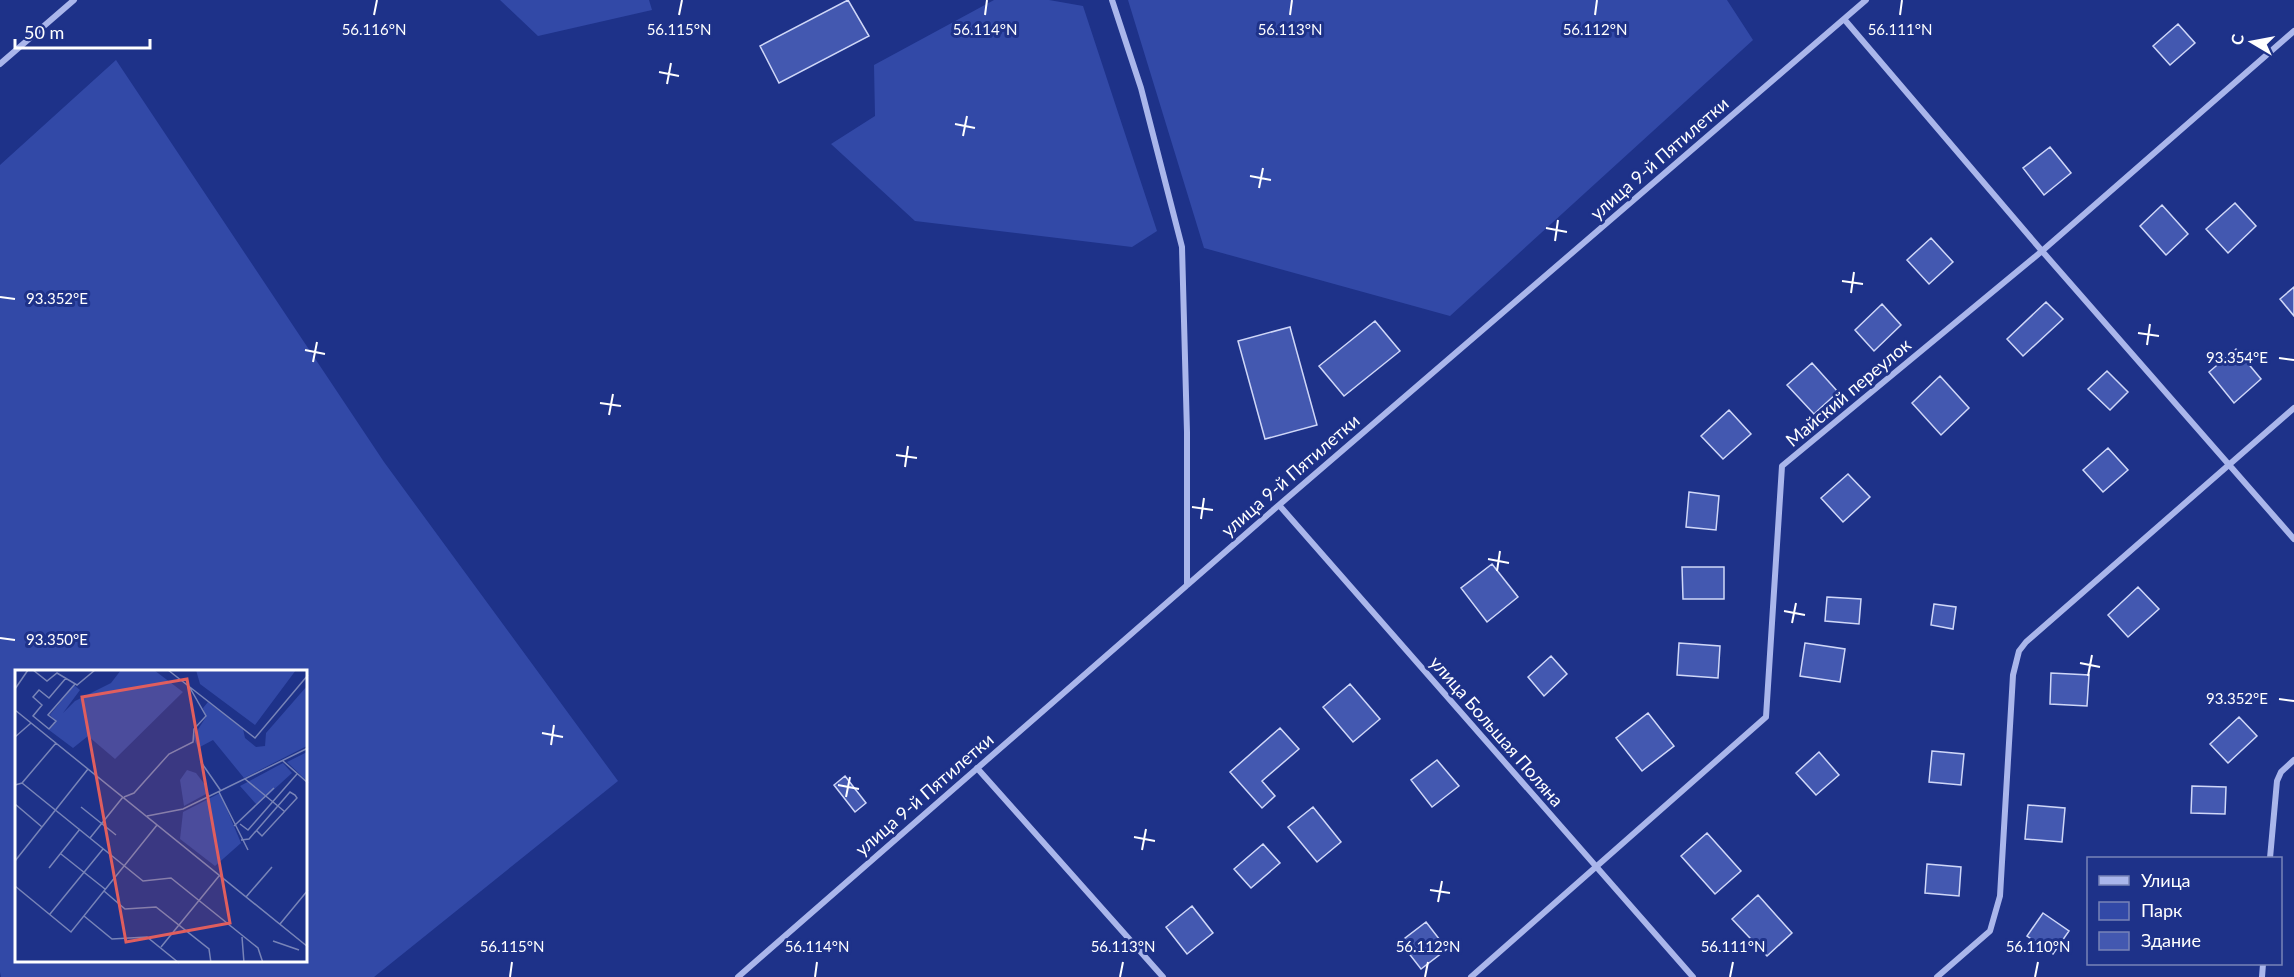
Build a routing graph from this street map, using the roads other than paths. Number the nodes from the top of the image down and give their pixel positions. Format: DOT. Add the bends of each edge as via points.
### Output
graph roads {
  1 [pos="74,0"];
  2 [pos="1112,0"];
  3 [pos="1866,0"];
  4 [pos="1844,19"];
  5 [pos="2294,31"];
  6 [pos="0,64"];
  7 [pos="2042,251"];
  8 [pos="2294,408"];
  9 [pos="2229,465"];
  10 [pos="1278,505"];
  11 [pos="2294,539"];
  12 [pos="1187,585"];
  13 [pos="2294,760"];
  14 [pos="977,768"];
  15 [pos="2270,857"];
  16 [pos="1597,867"];
  17 [pos="738,977"];
  18 [pos="1163,977"];
  19 [pos="1471,977"];
  20 [pos="1693,977"];
  21 [pos="1937,977"];
  1 -- 6 [label="street"];
  2 -- 12 [label="street" via="1182,247"];
  3 -- 4 [label="street, улица 9-й Пятилетки"];
  4 -- 7 [label="street"];
  4 -- 10 [label="street, улица 9-й Пятилетки"];
  5 -- 7 [label="street, Майский переулок"];
  7 -- 9 [label="street"];
  7 -- 16 [label="street, Майский переулок" via="1782,466 1766,717"];
  8 -- 9 [label="street"];
  9 -- 11 [label="street"];
  9 -- 21 [label="street" via="2019,651 2013,675 2000,896 1995,918 1990,931"];
  10 -- 12 [label="street, улица 9-й Пятилетки"];
  10 -- 16 [label="street, улица Большая Поляна"];
  12 -- 14 [label="street, улица 9-й Пятилетки"];
  13 -- 15 [label="street" via="2277,781"];
  14 -- 17 [label="street, улица 9-й Пятилетки"];
  14 -- 18 [label="street"];
  16 -- 19 [label="street, Майский переулок"];
  16 -- 20 [label="street, улица Большая Поляна"];
}
